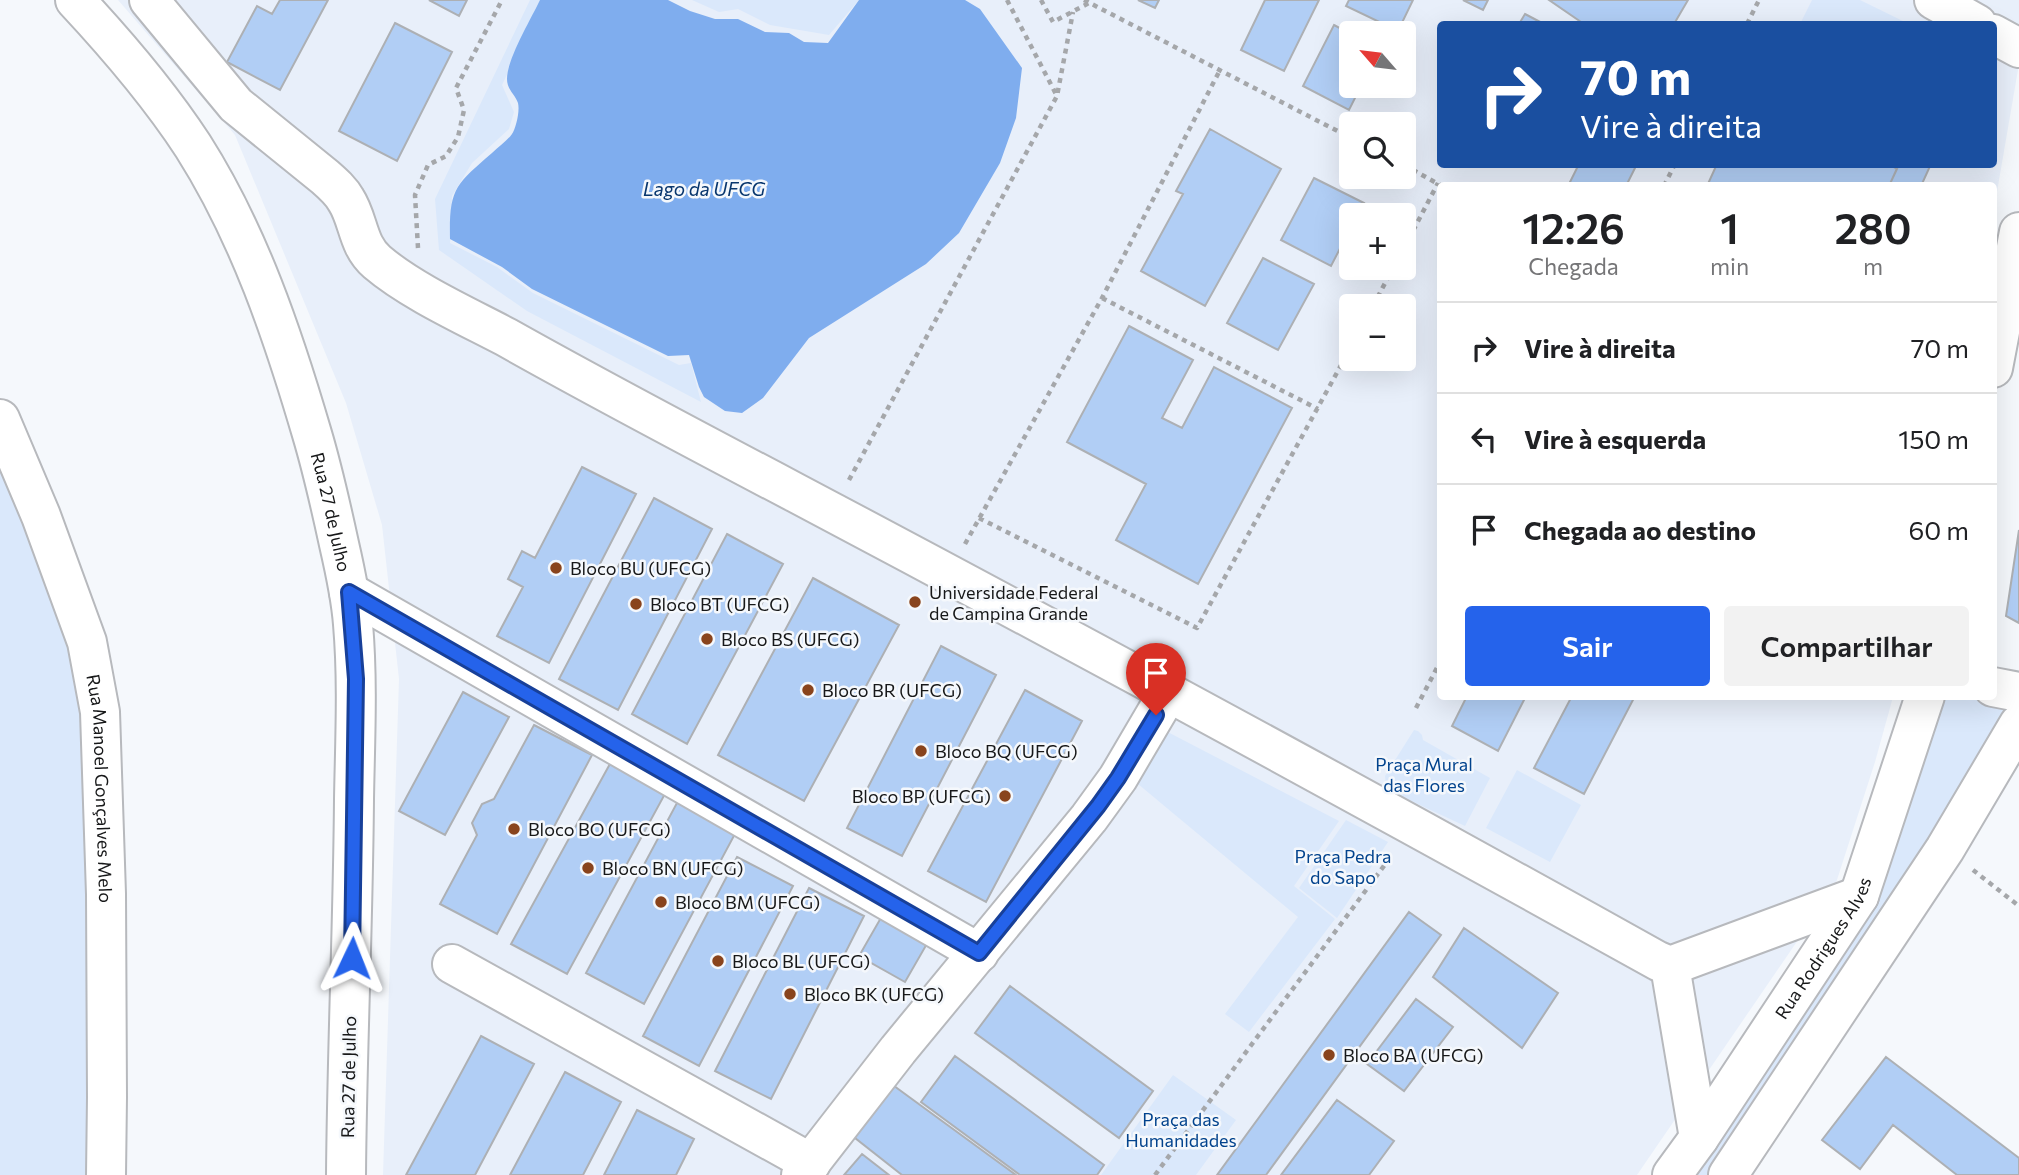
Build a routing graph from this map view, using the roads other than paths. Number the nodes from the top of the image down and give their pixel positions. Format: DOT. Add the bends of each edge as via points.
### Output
graph roads {
  1 [pos="75,0"];
  2 [pos="149,0"];
  3 [pos="1934,0"];
  4 [pos="1972,21"];
  5 [pos="1997,36"];
  6 [pos="2019,48"];
  7 [pos="2019,232"];
  8 [pos="1997,347"];
  9 [pos="0,419"];
  10 [pos="349,592"];
  11 [pos="1997,688"];
  12 [pos="2019,692"];
  13 [pos="1168,694"];
  14 [pos="1924,700"];
  15 [pos="2019,724"];
  16 [pos="1859,896"];
  17 [pos="979,953"];
  18 [pos="452,964"];
  19 [pos="1670,966"];
  20 [pos="1699,1138"];
  21 [pos="806,1169"];
  22 [pos="106,1175"];
  23 [pos="346,1175"];
  24 [pos="1672,1175"];
  25 [pos="1728,1175"];
  1 -- 10 [label="street, Rua 27 de Julho" via="163,104 232,218 281,331 323,471"];
  2 -- 13 [label="street" via="236,105 338,189 375,261 597,388"];
  3 -- 4 [label="street"];
  5 -- 6 [label="street"];
  7 -- 8 [label="street"];
  9 -- 22 [label="street, Rua Manoel Gonçalves Melo" via="87,642 100,712 106,894"];
  10 -- 17 [label="street"];
  10 -- 23 [label="street, Rua 27 de Julho" via="356,679"];
  11 -- 12 [label="street"];
  13 -- 17 [label="street" via="1089,818"];
  13 -- 19 [label="street"];
  14 -- 16 [label="street, Rua Rodrigues Alves"];
  15 -- 25 [label="street" via="1945,849"];
  16 -- 19 [label="street"];
  16 -- 20 [label="street, Rua Rodrigues Alves"];
  17 -- 21 [label="street"];
  18 -- 21 [label="street"];
  19 -- 20 [label="street"];
  20 -- 24 [label="street, Rua Rodrigues Alves"];
}
